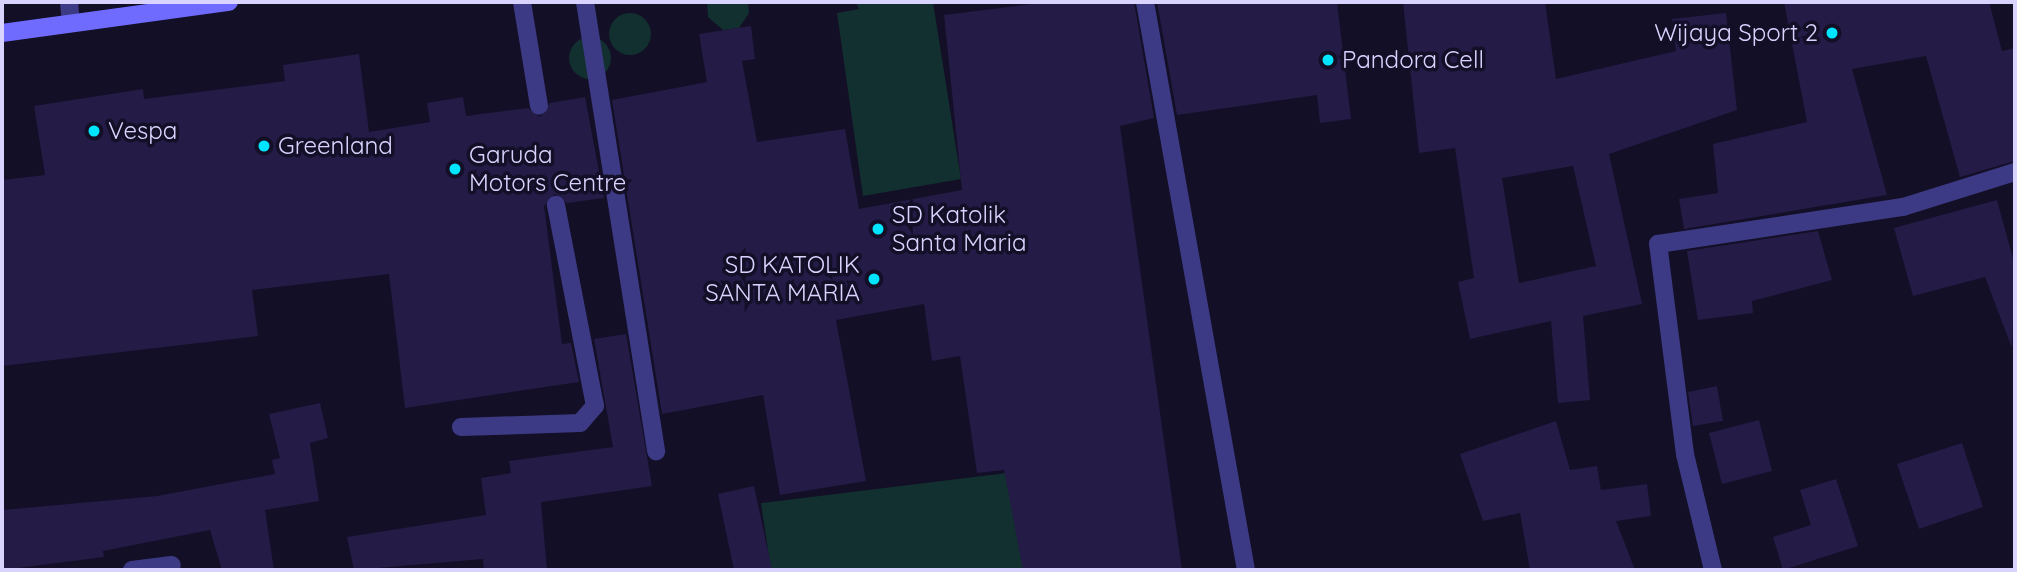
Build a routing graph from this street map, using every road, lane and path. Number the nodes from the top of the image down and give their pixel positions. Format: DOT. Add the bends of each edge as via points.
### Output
graph roads {
  1 [pos="69,2"];
  2 [pos="229,2"];
  3 [pos="522,2"];
  4 [pos="585,2"];
  5 [pos="1145,2"];
  6 [pos="71,23"];
  7 [pos="2,33"];
  8 [pos="539,106"];
  9 [pos="2015,172"];
  10 [pos="556,205"];
  11 [pos="461,426"];
  12 [pos="656,452"];
  13 [pos="172,565"];
  14 [pos="132,570"];
  15 [pos="1245,570"];
  16 [pos="1713,570"];
  1 -- 6 [label="street"];
  2 -- 6 [label="main road"];
  3 -- 8 [label="street"];
  4 -- 12 [label="street"];
  5 -- 15 [label="street"];
  6 -- 7 [label="main road"];
  9 -- 16 [label="street" via="1903,207 1658,244 1685,454"];
  10 -- 11 [label="street" via="595,405 580,423"];
  13 -- 14 [label="street"];
}
